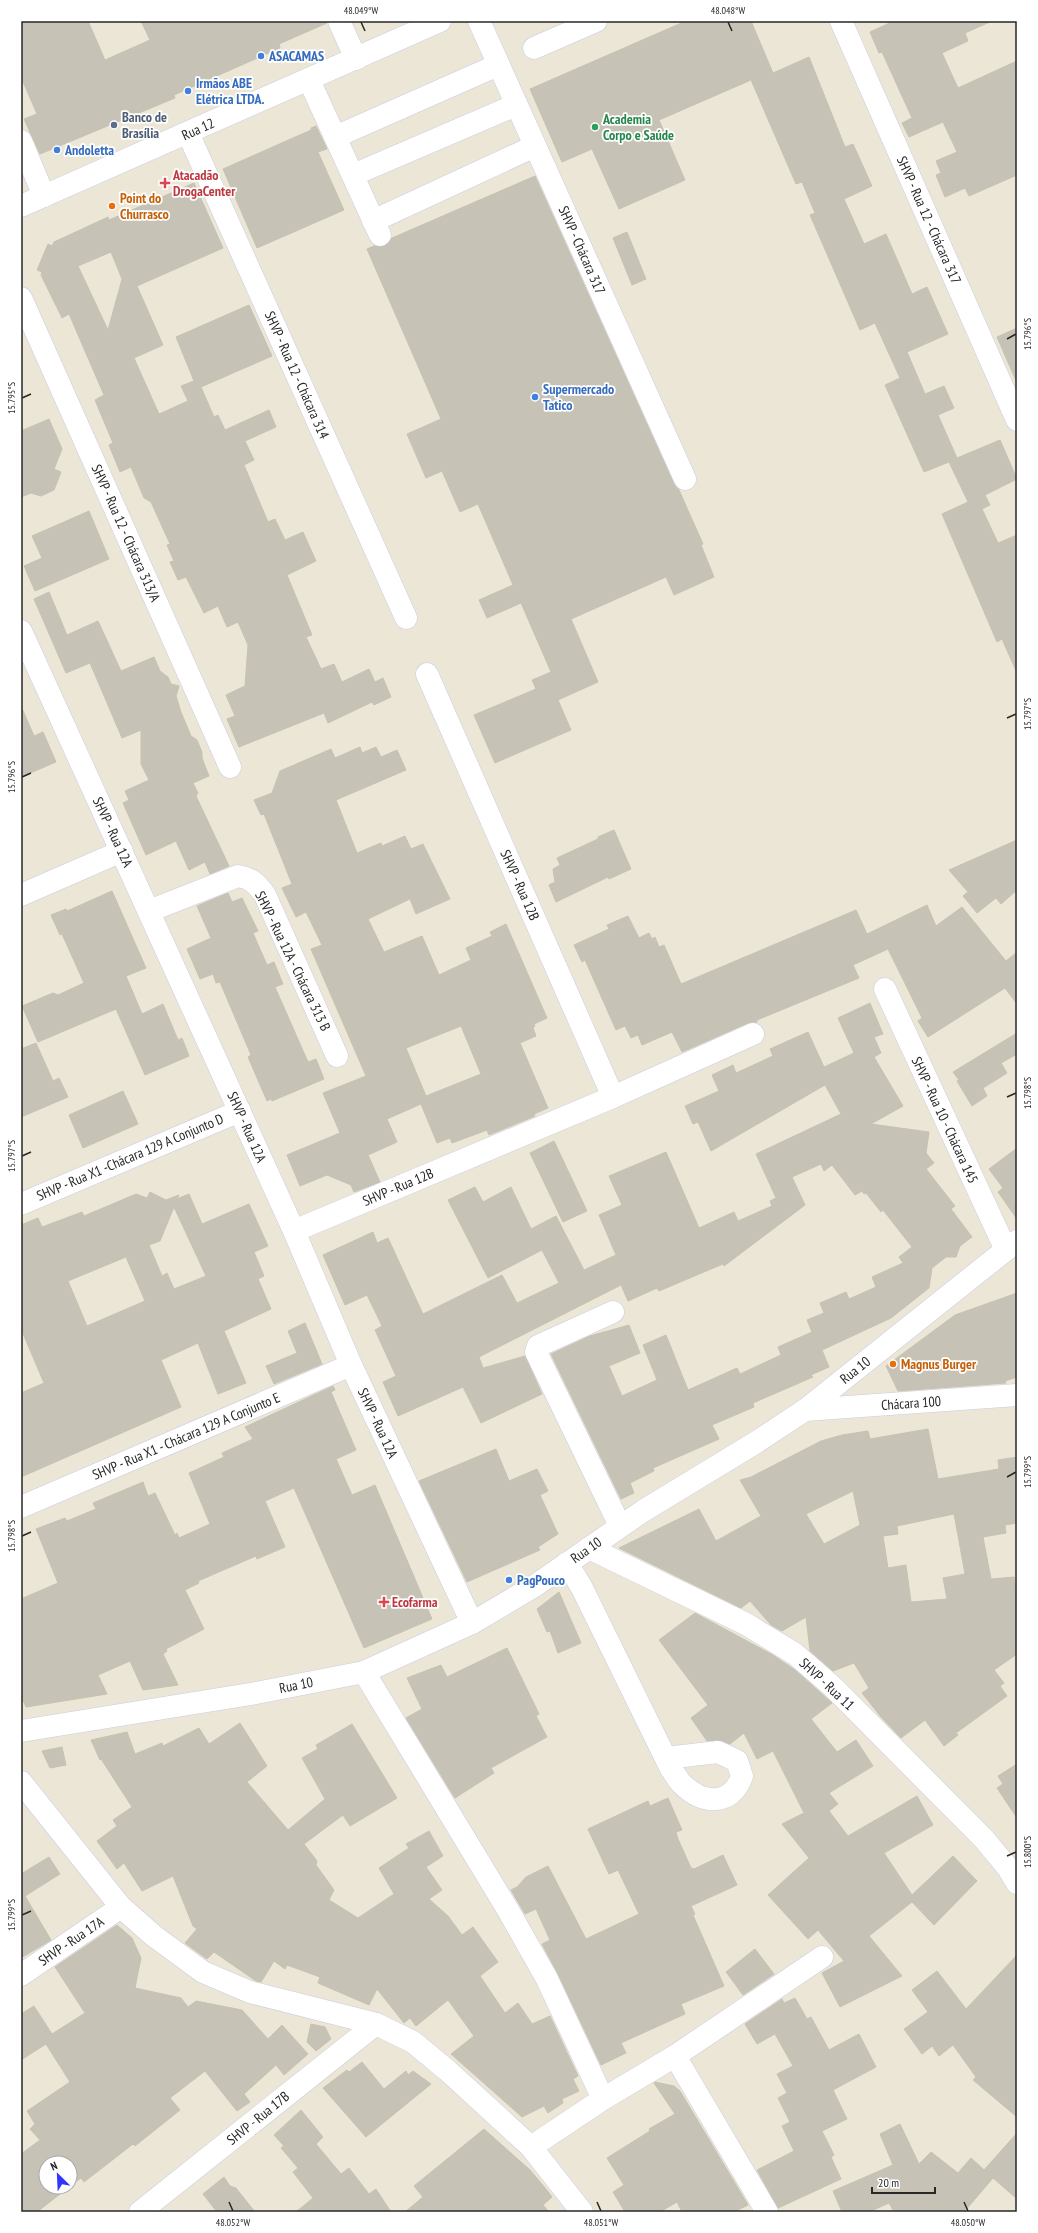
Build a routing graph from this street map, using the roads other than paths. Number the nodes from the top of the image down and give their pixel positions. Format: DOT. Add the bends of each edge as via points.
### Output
graph roads {
  1 [pos="339,21"];
  2 [pos="440,21"];
  3 [pos="480,21"];
  4 [pos="596,21"];
  5 [pos="841,21"];
  6 [pos="534,48"];
  7 [pos="356,59"];
  8 [pos="498,64"];
  9 [pos="309,80"];
  10 [pos="516,105"];
  11 [pos="188,133"];
  12 [pos="335,137"];
  13 [pos="21,141"];
  14 [pos="535,146"];
  15 [pos="353,175"];
  16 [pos="44,196"];
  17 [pos="21,206"];
  18 [pos="21,298"];
  19 [pos="1017,420"];
  20 [pos="685,479"];
  21 [pos="406,618"];
  22 [pos="21,631"];
  23 [pos="427,674"];
  24 [pos="230,767"];
  25 [pos="122,851"];
  26 [pos="21,895"];
  27 [pos="149,911"];
  28 [pos="885,990"];
  29 [pos="753,1034"];
  30 [pos="337,1056"];
  31 [pos="613,1096"];
  32 [pos="240,1111"];
  33 [pos="21,1204"];
  34 [pos="294,1231"];
  35 [pos="1011,1246"];
  36 [pos="613,1312"];
  37 [pos="351,1365"];
  38 [pos="1017,1395"];
  39 [pos="805,1410"];
  40 [pos="21,1507"];
  41 [pos="620,1526"];
  42 [pos="589,1548"];
  43 [pos="567,1563"];
  44 [pos="472,1623"];
  45 [pos="364,1672"];
  46 [pos="21,1731"];
  47 [pos="666,1758"];
  48 [pos="21,1782"];
  49 [pos="1017,1883"];
  50 [pos="121,1907"];
  51 [pos="822,1957"];
  52 [pos="21,1975"];
  53 [pos="376,2024"];
  54 [pos="675,2056"];
  55 [pos="603,2099"];
  56 [pos="531,2148"];
  57 [pos="140,2212"];
  58 [pos="582,2212"];
  59 [pos="767,2212"];
  1 -- 7 [label="street"];
  2 -- 7 [label="street, Rua 12"];
  3 -- 8 [label="street, SHVP - Chácara 317"];
  4 -- 6 [label="street"];
  5 -- 19 [label="street, SHVP - Rua 12 - Chácara 317"];
  7 -- 9 [label="street, Rua 12"];
  8 -- 10 [label="street, SHVP - Chácara 317"];
  8 -- 12 [label="street"];
  9 -- 11 [label="street, Rua 12"];
  9 -- 12 [label="street"];
  10 -- 14 [label="street, SHVP - Chácara 317"];
  10 -- 15 [label="street"];
  11 -- 16 [label="street, Rua 12"];
  11 -- 21 [label="street, SHVP - Rua 12 - Chácara 314"];
  12 -- 15 [label="street"];
  13 -- 16 [label="street"];
  14 -- 15 [label="street" via="377,228"];
  14 -- 20 [label="street, SHVP - Chácara 317"];
  16 -- 17 [label="street, Rua 12"];
  18 -- 24 [label="street, SHVP - Rua 12 - Chácara 313/A"];
  22 -- 25 [label="street, SHVP - Rua 12A"];
  23 -- 31 [label="street, SHVP - Rua 12B"];
  25 -- 26 [label="street"];
  25 -- 27 [label="street, SHVP - Rua 12A"];
  27 -- 30 [label="street, SHVP - Rua 12A - Chácara 313 B" via="238,876 248,878 265,896"];
  27 -- 32 [label="street, SHVP - Rua 12A"];
  28 -- 35 [label="street, SHVP - Rua 10 - Chácara 145"];
  29 -- 31 [label="street, SHVP - Rua 12B"];
  31 -- 34 [label="street, SHVP - Rua 12B"];
  32 -- 33 [label="street, SHVP - Rua X1 -Chácara 129 A Conjunto D"];
  32 -- 34 [label="street, SHVP - Rua 12A"];
  34 -- 37 [label="street, SHVP - Rua 12A"];
  35 -- 39 [label="street, Rua 10"];
  36 -- 41 [label="street" via="538,1346 536,1352"];
  37 -- 40 [label="street, SHVP - Rua X1 - Chácara 129 A Conjunto E"];
  37 -- 44 [label="street, SHVP - Rua 12A"];
  38 -- 39 [label="street, Chácara 100"];
  39 -- 41 [label="street, Rua 10"];
  41 -- 42 [label="street, Rua 10"];
  42 -- 43 [label="street, Rua 10"];
  42 -- 49 [label="street, SHVP - Rua 11" via="746,1624 795,1654 833,1687 984,1839"];
  43 -- 44 [label="street, Rua 10" via="536,1585"];
  43 -- 47 [label="street" via="582,1588"];
  44 -- 45 [label="street, Rua 10"];
  45 -- 46 [label="street, Rua 10" via="256,1693"];
  45 -- 55 [label="street" via="539,1965"];
  48 -- 50 [label="street"];
  50 -- 52 [label="street, SHVP - Rua 17A"];
  50 -- 53 [label="street" via="154,1936 203,1972 250,1992"];
  51 -- 54 [label="street"];
  53 -- 56 [label="street" via="414,2042"];
  53 -- 57 [label="street, SHVP - Rua 17B"];
  54 -- 55 [label="street"];
  54 -- 59 [label="street"];
  55 -- 56 [label="street"];
  56 -- 58 [label="street"];
}
